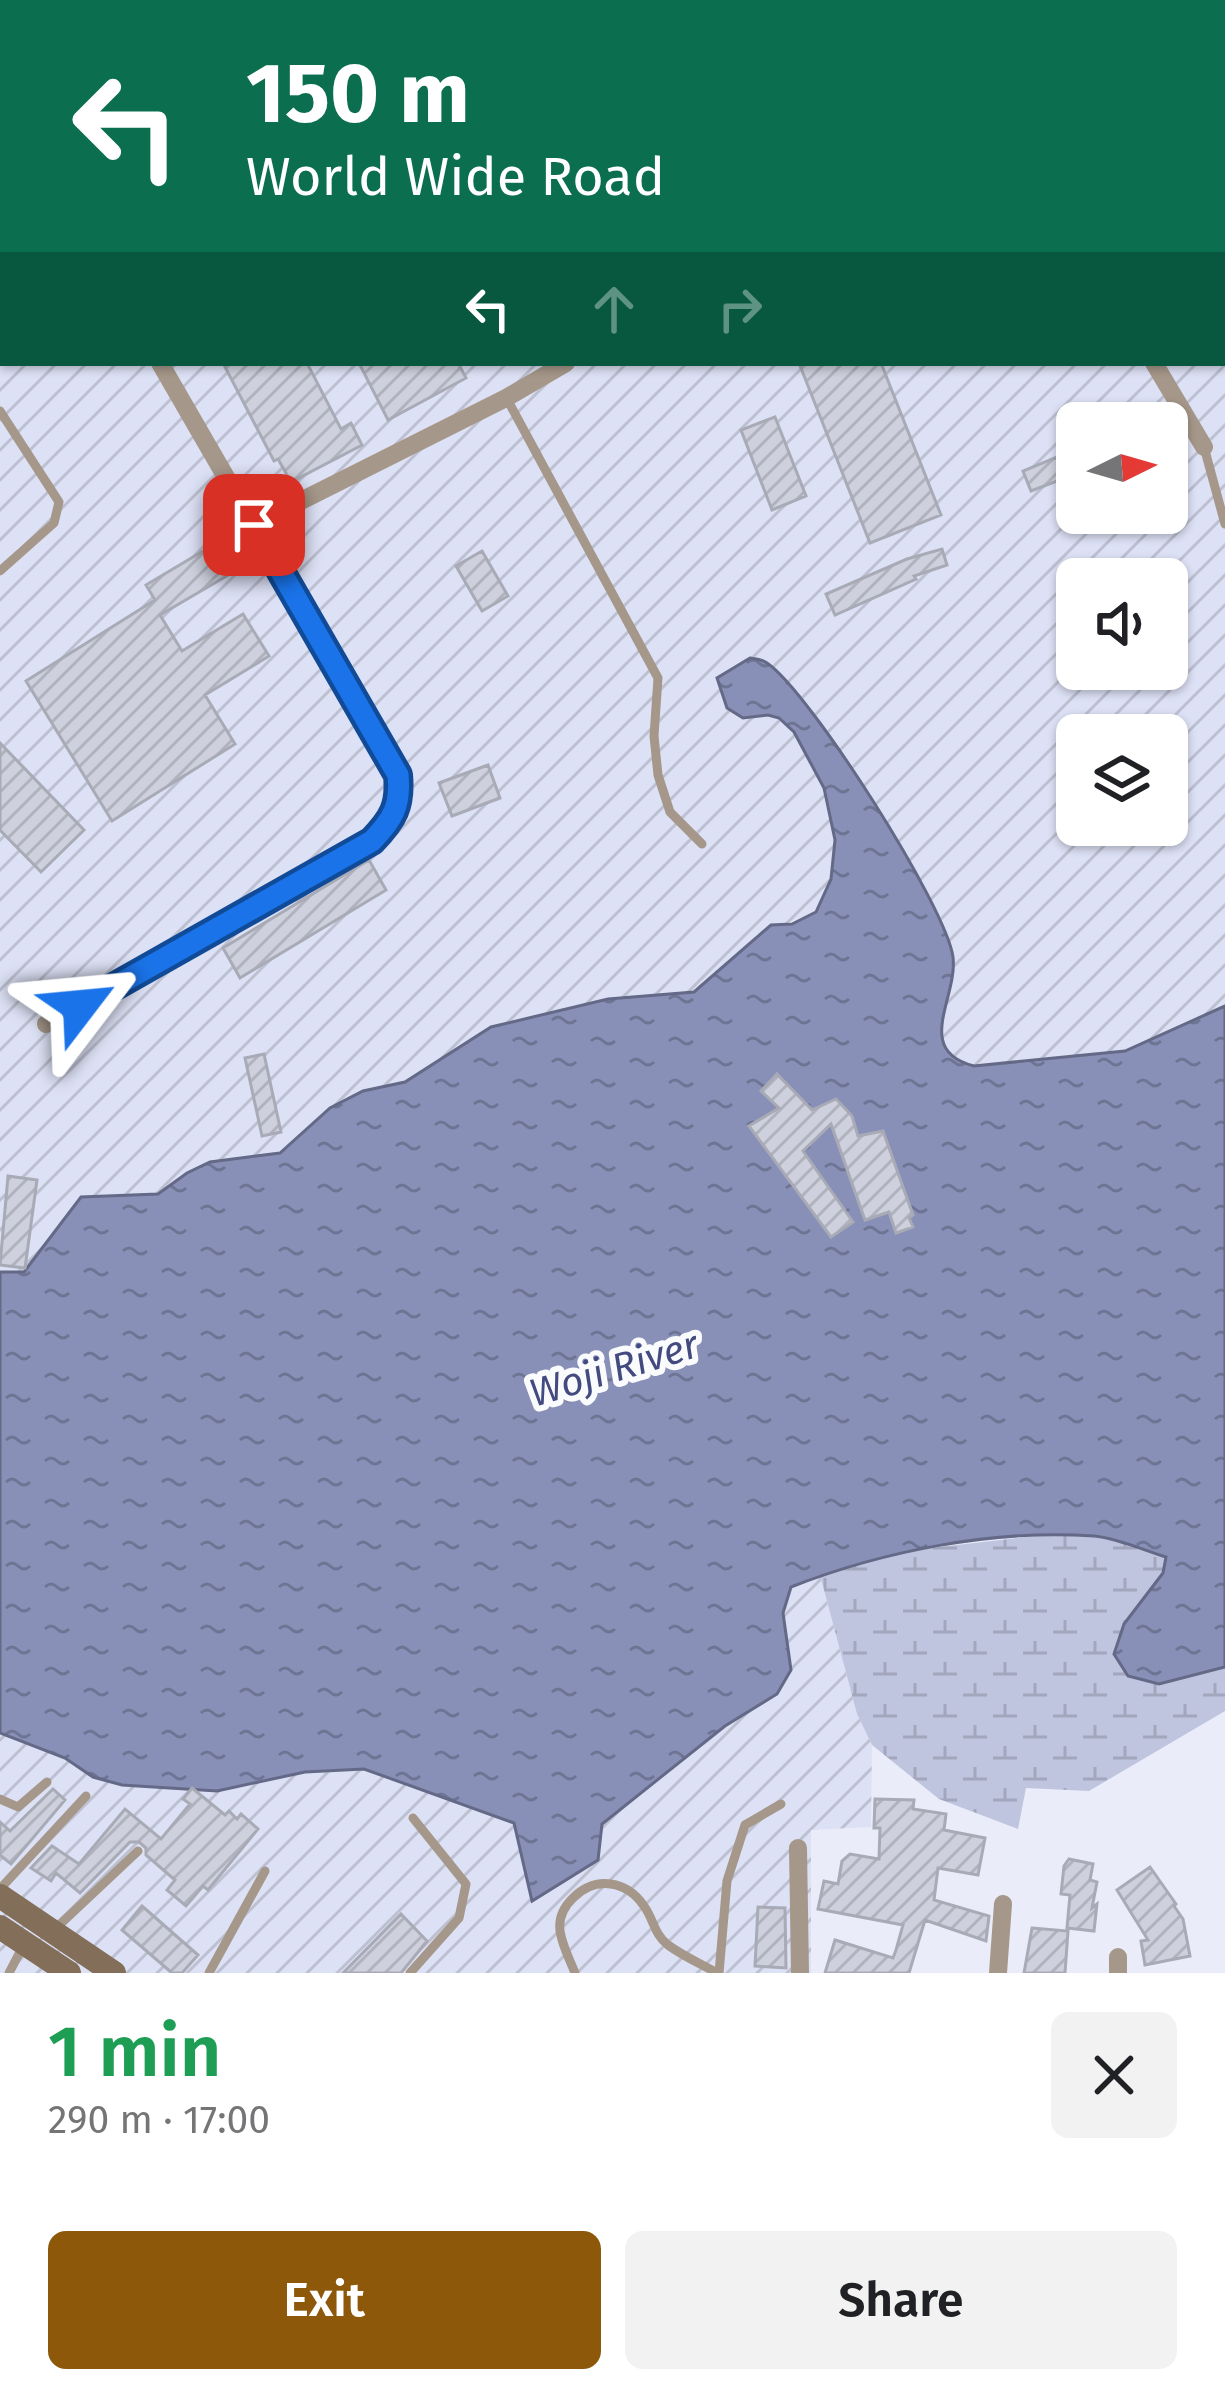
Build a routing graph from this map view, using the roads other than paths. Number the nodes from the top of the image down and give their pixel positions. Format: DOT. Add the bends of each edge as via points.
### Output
graph roads {
  1 [pos="162,366"];
  2 [pos="561,366"];
  3 [pos="1156,366"];
  4 [pos="506,398"];
  5 [pos="0,411"];
  6 [pos="1204,447"];
  7 [pos="1225,524"];
  8 [pos="254,525"];
  9 [pos="0,571"];
  10 [pos="702,844"];
  11 [pos="46,1024"];
  12 [pos="47,1782"];
  13 [pos="86,1796"];
  14 [pos="0,1799"];
  15 [pos="781,1804"];
  16 [pos="413,1818"];
  17 [pos="799,1848"];
  18 [pos="138,1851"];
  19 [pos="265,1871"];
  20 [pos="0,1892"];
  21 [pos="1003,1904"];
  22 [pos="0,1927"];
  23 [pos="54,1930"];
  24 [pos="25,1942"];
  25 [pos="0,1966"];
  26 [pos="9,1972"];
  27 [pos="70,1973"];
  28 [pos="114,1973"];
  29 [pos="209,1973"];
  30 [pos="410,1973"];
  31 [pos="575,1973"];
  32 [pos="718,1973"];
  33 [pos="800,1973"];
  34 [pos="998,1973"];
  1 -- 8 [label="street"];
  2 -- 4 [label="street"];
  3 -- 6 [label="street"];
  4 -- 8 [label="street"];
  4 -- 10 [label="lane" via="658,678 658,776 670,812"];
  5 -- 9 [label="lane" via="59,502 54,523"];
  6 -- 7 [label="lane"];
  8 -- 11 [label="street" via="398,775 393,819 372,841"];
  12 -- 14 [label="lane" via="18,1808"];
  13 -- 20 [label="lane"];
  15 -- 32 [label="lane" via="745,1825 727,1881"];
  16 -- 30 [label="lane" via="466,1884 460,1918"];
  17 -- 33 [label="street"];
  18 -- 23 [label="lane"];
  19 -- 29 [label="lane"];
  20 -- 23 [label="main road"];
  21 -- 34 [label="street"];
  22 -- 24 [label="main road"];
  23 -- 28 [label="main road"];
  24 -- 26 [label="lane"];
  24 -- 27 [label="main road"];
  25 -- 26 [label="lane"];
  31 -- 32 [label="lane" via="559,1916 594,1883 626,1888 670,1946"];
}
